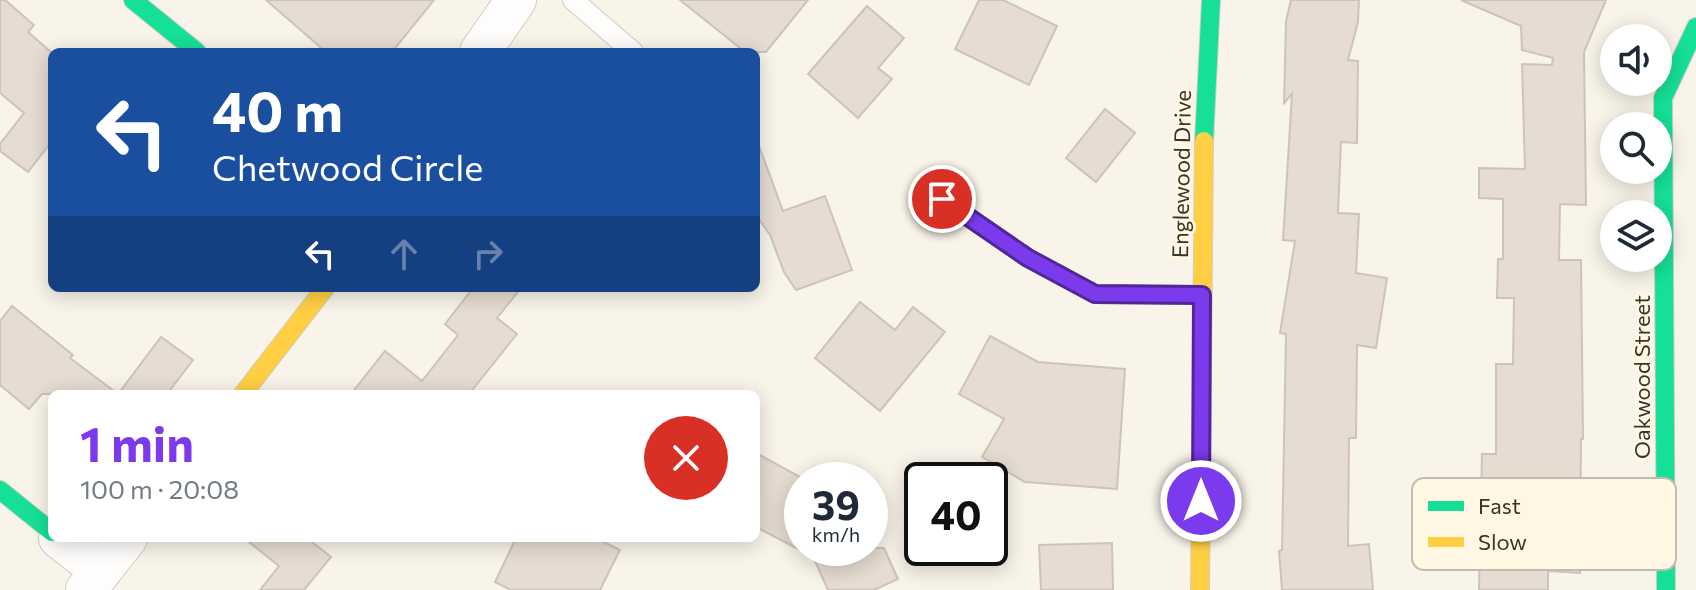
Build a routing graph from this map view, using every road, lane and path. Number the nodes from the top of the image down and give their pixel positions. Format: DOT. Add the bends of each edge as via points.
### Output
graph roads {
  1 [pos="133,0"];
  2 [pos="516,0"];
  3 [pos="573,0"];
  4 [pos="1211,0"];
  5 [pos="1696,27"];
  6 [pos="192,48"];
  7 [pos="483,48"];
  8 [pos="628,48"];
  9 [pos="942,199"];
  10 [pos="322,292"];
  11 [pos="1202,295"];
  12 [pos="246,390"];
  13 [pos="1665,478"];
  14 [pos="0,490"];
  15 [pos="48,529"];
  16 [pos="62,542"];
  17 [pos="124,542"];
  18 [pos="1666,570"];
  19 [pos="93,581"];
  20 [pos="1200,590"];
  21 [pos="1666,590"];
  1 -- 6 [label="street"];
  2 -- 7 [label="street"];
  3 -- 8 [label="lane"];
  4 -- 11 [label="street, Englewood Drive"];
  5 -- 13 [label="street, Oakwood Street" via="1663,98"];
  9 -- 11 [label="street" via="1028,258 1095,294"];
  10 -- 12 [label="street"];
  11 -- 20 [label="street, Englewood Drive"];
  14 -- 15 [label="street"];
  16 -- 19 [label="street"];
  17 -- 19 [label="street"];
  18 -- 21 [label="street, Oakwood Street"];
}
